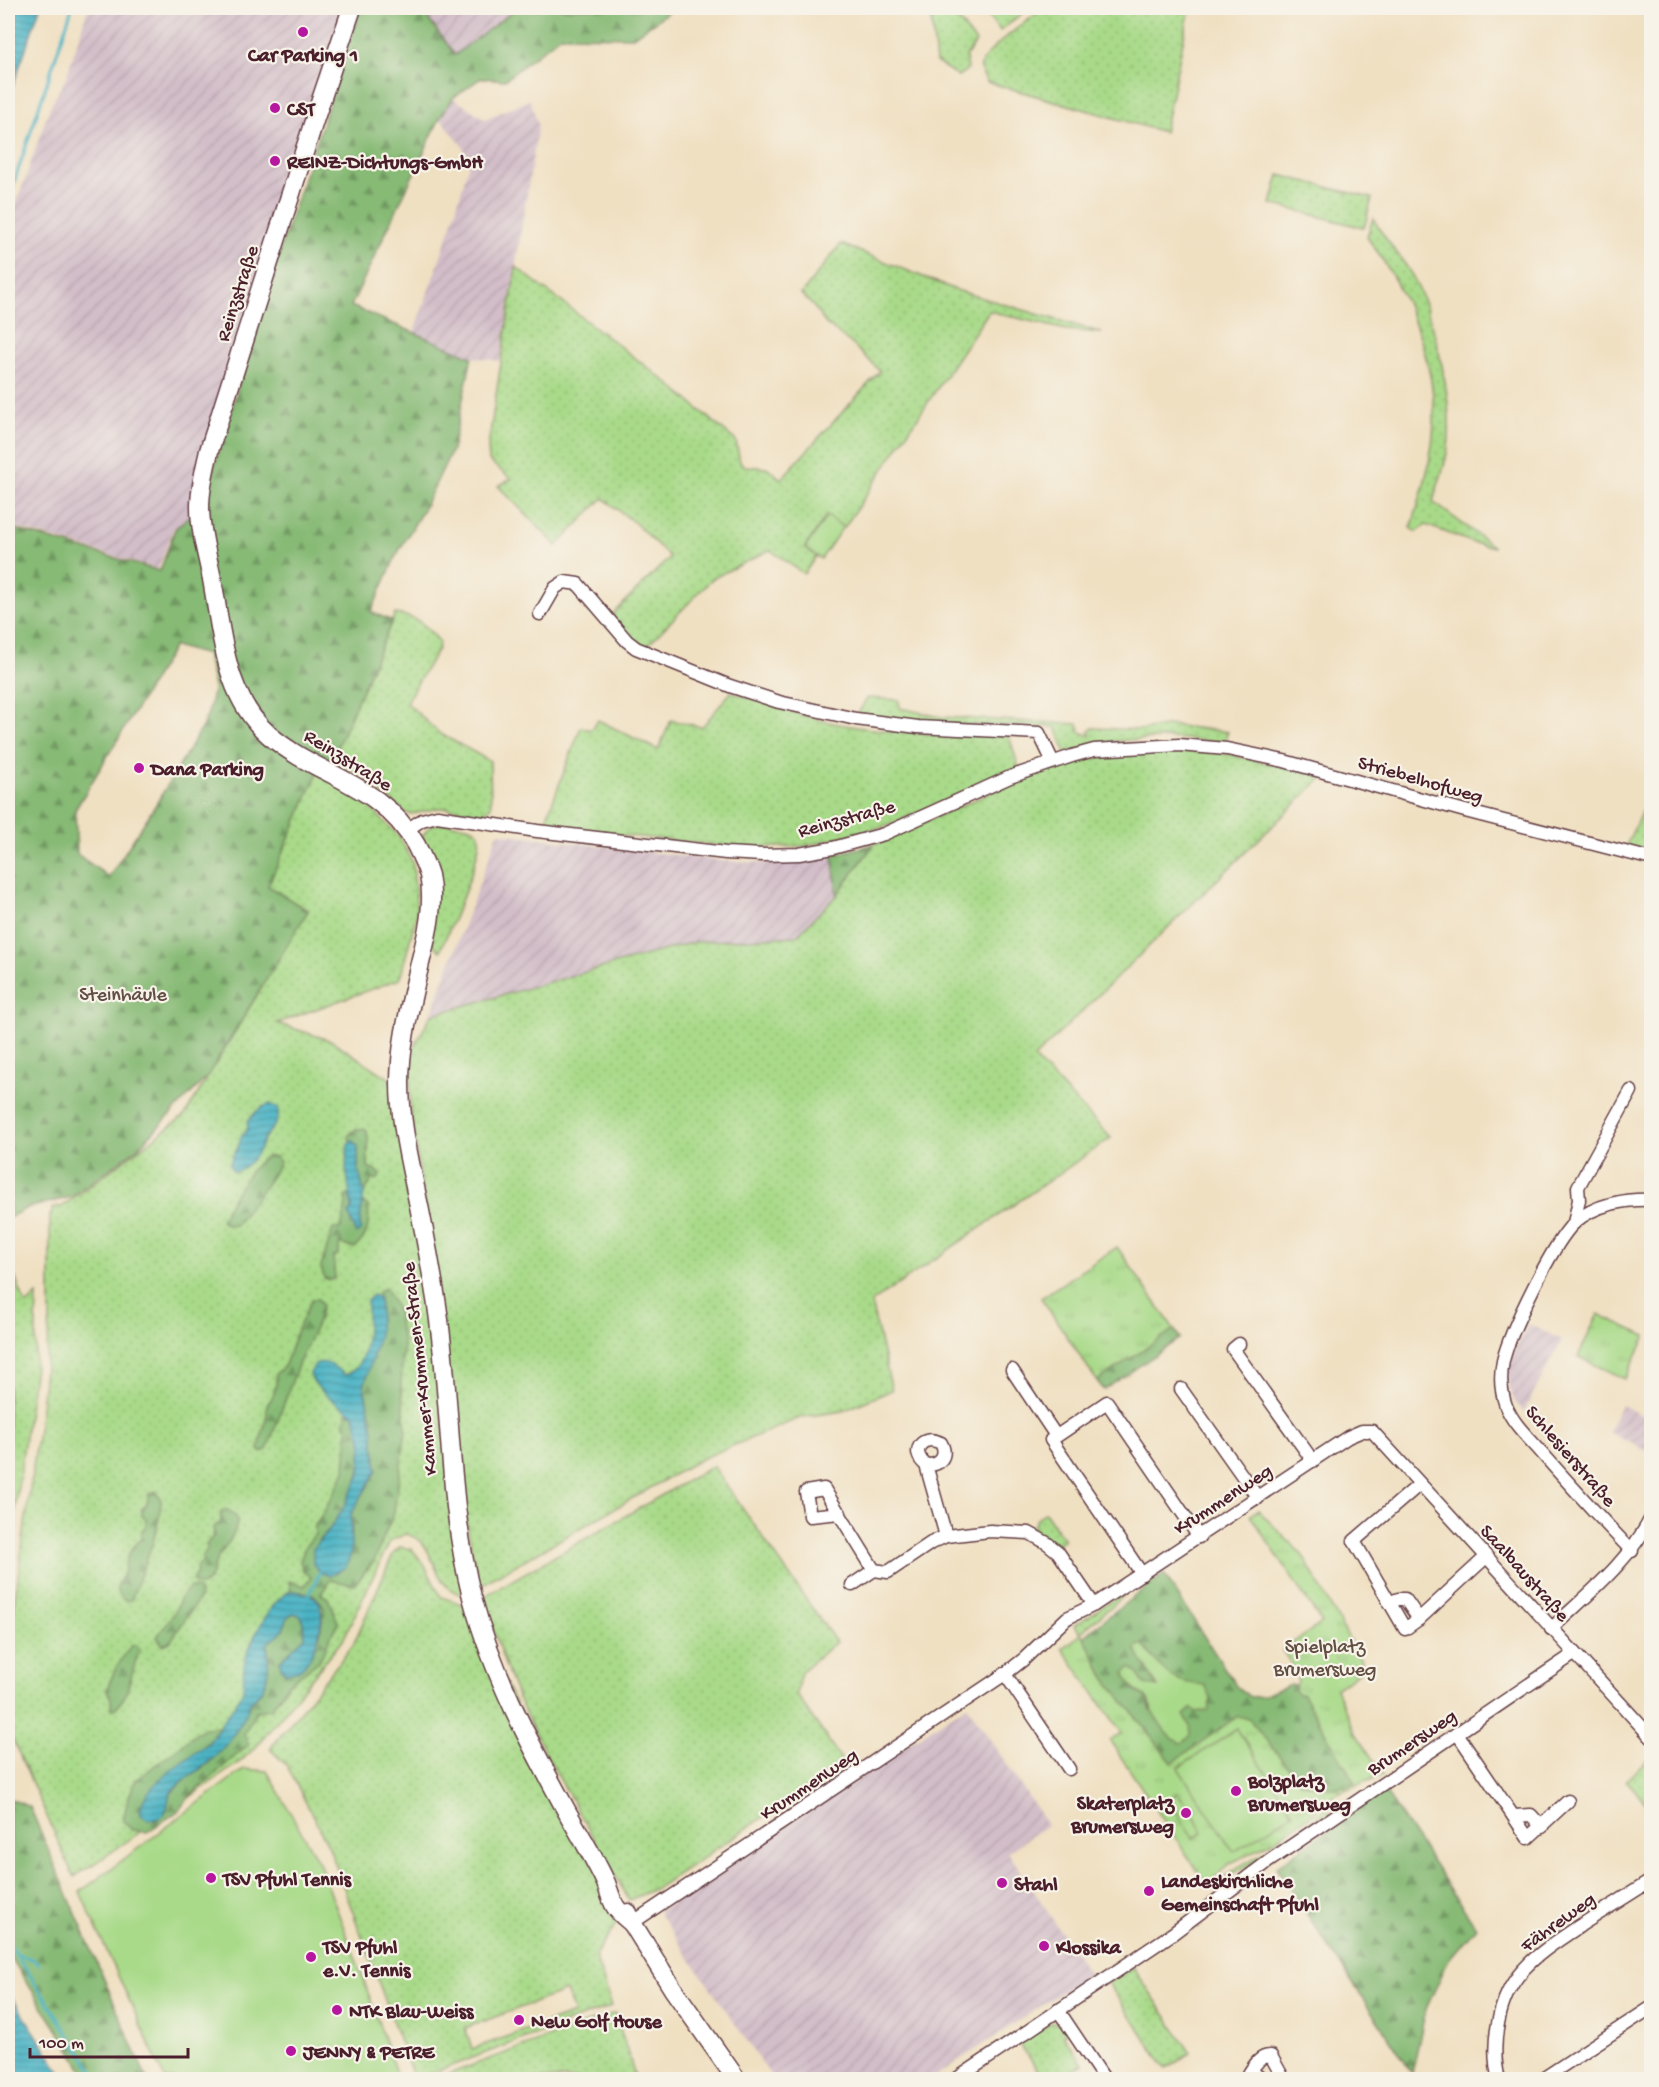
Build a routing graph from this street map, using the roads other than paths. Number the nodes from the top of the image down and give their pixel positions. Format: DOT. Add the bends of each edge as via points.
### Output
graph roads {
  1 [pos="352,8"];
  2 [pos="540,614"];
  3 [pos="1179,745"];
  4 [pos="1053,762"];
  5 [pos="408,830"];
  6 [pos="1652,859"];
  7 [pos="1631,1090"];
  8 [pos="1579,1200"];
  9 [pos="1652,1200"];
  10 [pos="1598,1209"];
  11 [pos="1574,1223"];
  12 [pos="1239,1344"];
  13 [pos="1012,1370"];
  14 [pos="1181,1389"];
  15 [pos="1372,1431"];
  16 [pos="1056,1436"];
  17 [pos="1313,1461"];
  18 [pos="927,1465"];
  19 [pos="1420,1484"];
  20 [pos="1257,1498"];
  21 [pos="840,1513"];
  22 [pos="1652,1516"];
  23 [pos="1348,1528"];
  24 [pos="946,1536"];
  25 [pos="1199,1537"];
  26 [pos="1354,1541"];
  27 [pos="1632,1551"];
  28 [pos="1486,1557"];
  29 [pos="874,1570"];
  30 [pos="1142,1574"];
  31 [pos="852,1585"];
  32 [pos="1094,1605"];
  33 [pos="1551,1629"];
  34 [pos="1574,1654"];
  35 [pos="1005,1674"];
  36 [pos="1457,1733"];
  37 [pos="1652,1738"];
  38 [pos="1068,1769"];
  39 [pos="1568,1801"];
  40 [pos="1652,1880"];
  41 [pos="632,1923"];
  42 [pos="1652,2007"];
  43 [pos="1058,2010"];
  44 [pos="1248,2075"];
  45 [pos="737,2079"];
  46 [pos="955,2079"];
  47 [pos="1105,2079"];
  48 [pos="1263,2079"];
  49 [pos="1276,2079"];
  50 [pos="1499,2079"];
  51 [pos="1541,2079"];
  1 -- 5 [label="street, Reinzstraße" via="209,451 200,510 225,655 243,704 271,737 367,793"];
  2 -- 4 [label="street" via="555,588 564,582 578,584 627,642 730,686 779,702 856,719 918,727 1038,733"];
  3 -- 4 [label="street, Reinzstraße" via="1094,750"];
  3 -- 6 [label="street, Striebelhofweg" via="1227,749 1284,761"];
  4 -- 5 [label="street, Reinzstraße" via="1010,777 884,834 799,854 680,848 437,816"];
  5 -- 41 [label="street, Kammer-Krummen-Straße" via="423,857 431,901 429,930 403,1037 400,1083 405,1136 437,1305 457,1509 472,1596 510,1703 616,1908"];
  7 -- 8 [label="street" via="1578,1187"];
  8 -- 10 [label="street"];
  8 -- 11 [label="street"];
  9 -- 10 [label="street, Schlesierstraße" via="1633,1200"];
  10 -- 11 [label="street, Schlesierstraße"];
  11 -- 27 [label="street, Schlesierstraße" via="1550,1258 1513,1333 1503,1362 1501,1384 1505,1405 1515,1422"];
  12 -- 17 [label="street" via="1233,1349"];
  13 -- 16 [label="street"];
  14 -- 20 [label="street"];
  15 -- 17 [label="street, Krummenweg" via="1348,1437"];
  15 -- 19 [label="street, Saalbaustraße"];
  16 -- 25 [label="street" via="1107,1402"];
  16 -- 30 [label="street" via="1051,1440"];
  17 -- 20 [label="street, Krummenweg"];
  18 -- 24 [label="street"];
  19 -- 26 [label="street"];
  19 -- 28 [label="street, Saalbaustraße"];
  20 -- 25 [label="street, Krummenweg"];
  21 -- 29 [label="street"];
  22 -- 27 [label="street"];
  23 -- 26 [label="street"];
  24 -- 29 [label="street" via="888,1572"];
  24 -- 32 [label="street" via="1029,1533 1058,1552"];
  25 -- 30 [label="street, Krummenweg"];
  26 -- 28 [label="street" via="1405,1629"];
  27 -- 33 [label="street"];
  28 -- 33 [label="street, Saalbaustraße"];
  29 -- 31 [label="street"];
  30 -- 32 [label="street, Krummenweg"];
  32 -- 35 [label="street, Krummenweg" via="1040,1643"];
  33 -- 34 [label="street, Saalbaustraße"];
  34 -- 36 [label="street, Brumersweg"];
  34 -- 37 [label="street, Saalbaustraße"];
  35 -- 38 [label="street"];
  35 -- 41 [label="street, Krummenweg"];
  36 -- 39 [label="street" via="1528,1838"];
  36 -- 43 [label="street, Brumersweg" via="1269,1861 1234,1877 1215,1901 1172,1934"];
  40 -- 50 [label="street, Fähreweg" via="1539,1954 1521,1972 1498,2019 1495,2062"];
  41 -- 45 [label="street, Kammer-Krummen-Straße"];
  42 -- 51 [label="street"];
  43 -- 46 [label="street, Brumersweg"];
  43 -- 47 [label="street"];
  44 -- 48 [label="street"];
  44 -- 49 [label="street" via="1260,2058 1271,2056 1282,2076"];
}
